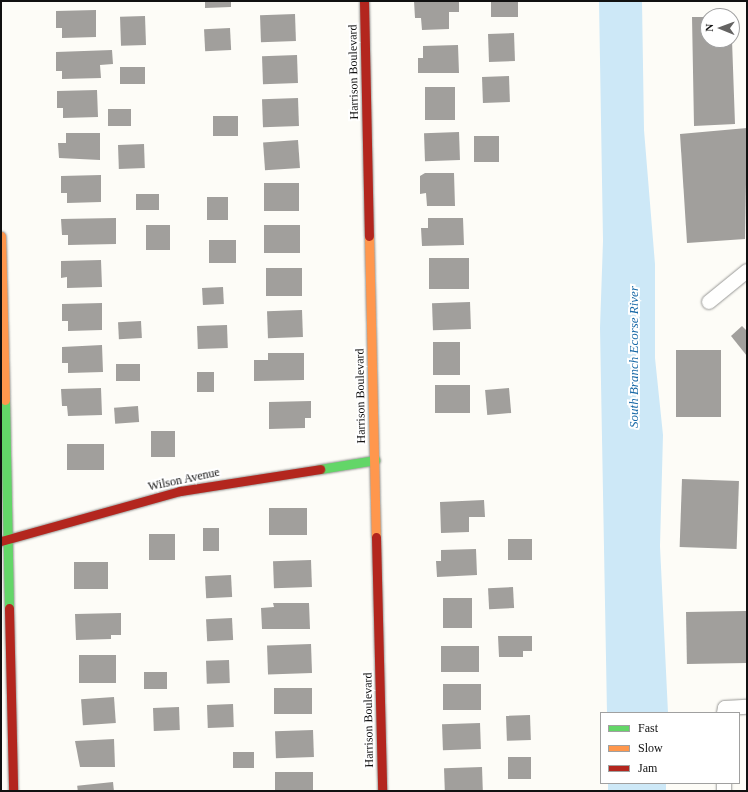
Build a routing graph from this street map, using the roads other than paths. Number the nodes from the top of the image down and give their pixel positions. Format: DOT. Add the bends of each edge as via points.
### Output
graph roads {
  1 [pos="364,1"];
  2 [pos="1,236"];
  3 [pos="747,271"];
  4 [pos="709,302"];
  5 [pos="375,460"];
  6 [pos="5,540"];
  7 [pos="747,707"];
  8 [pos="724,712"];
  9 [pos="14,791"];
  10 [pos="382,791"];
  1 -- 5 [label="street, Harrison Boulevard"];
  2 -- 6 [label="street"];
  3 -- 4 [label="lane"];
  5 -- 6 [label="street, Wilson Avenue" via="180,491"];
  5 -- 10 [label="street, Harrison Boulevard"];
  6 -- 9 [label="street"];
  7 -- 8 [label="lane" via="724,708"];
}
